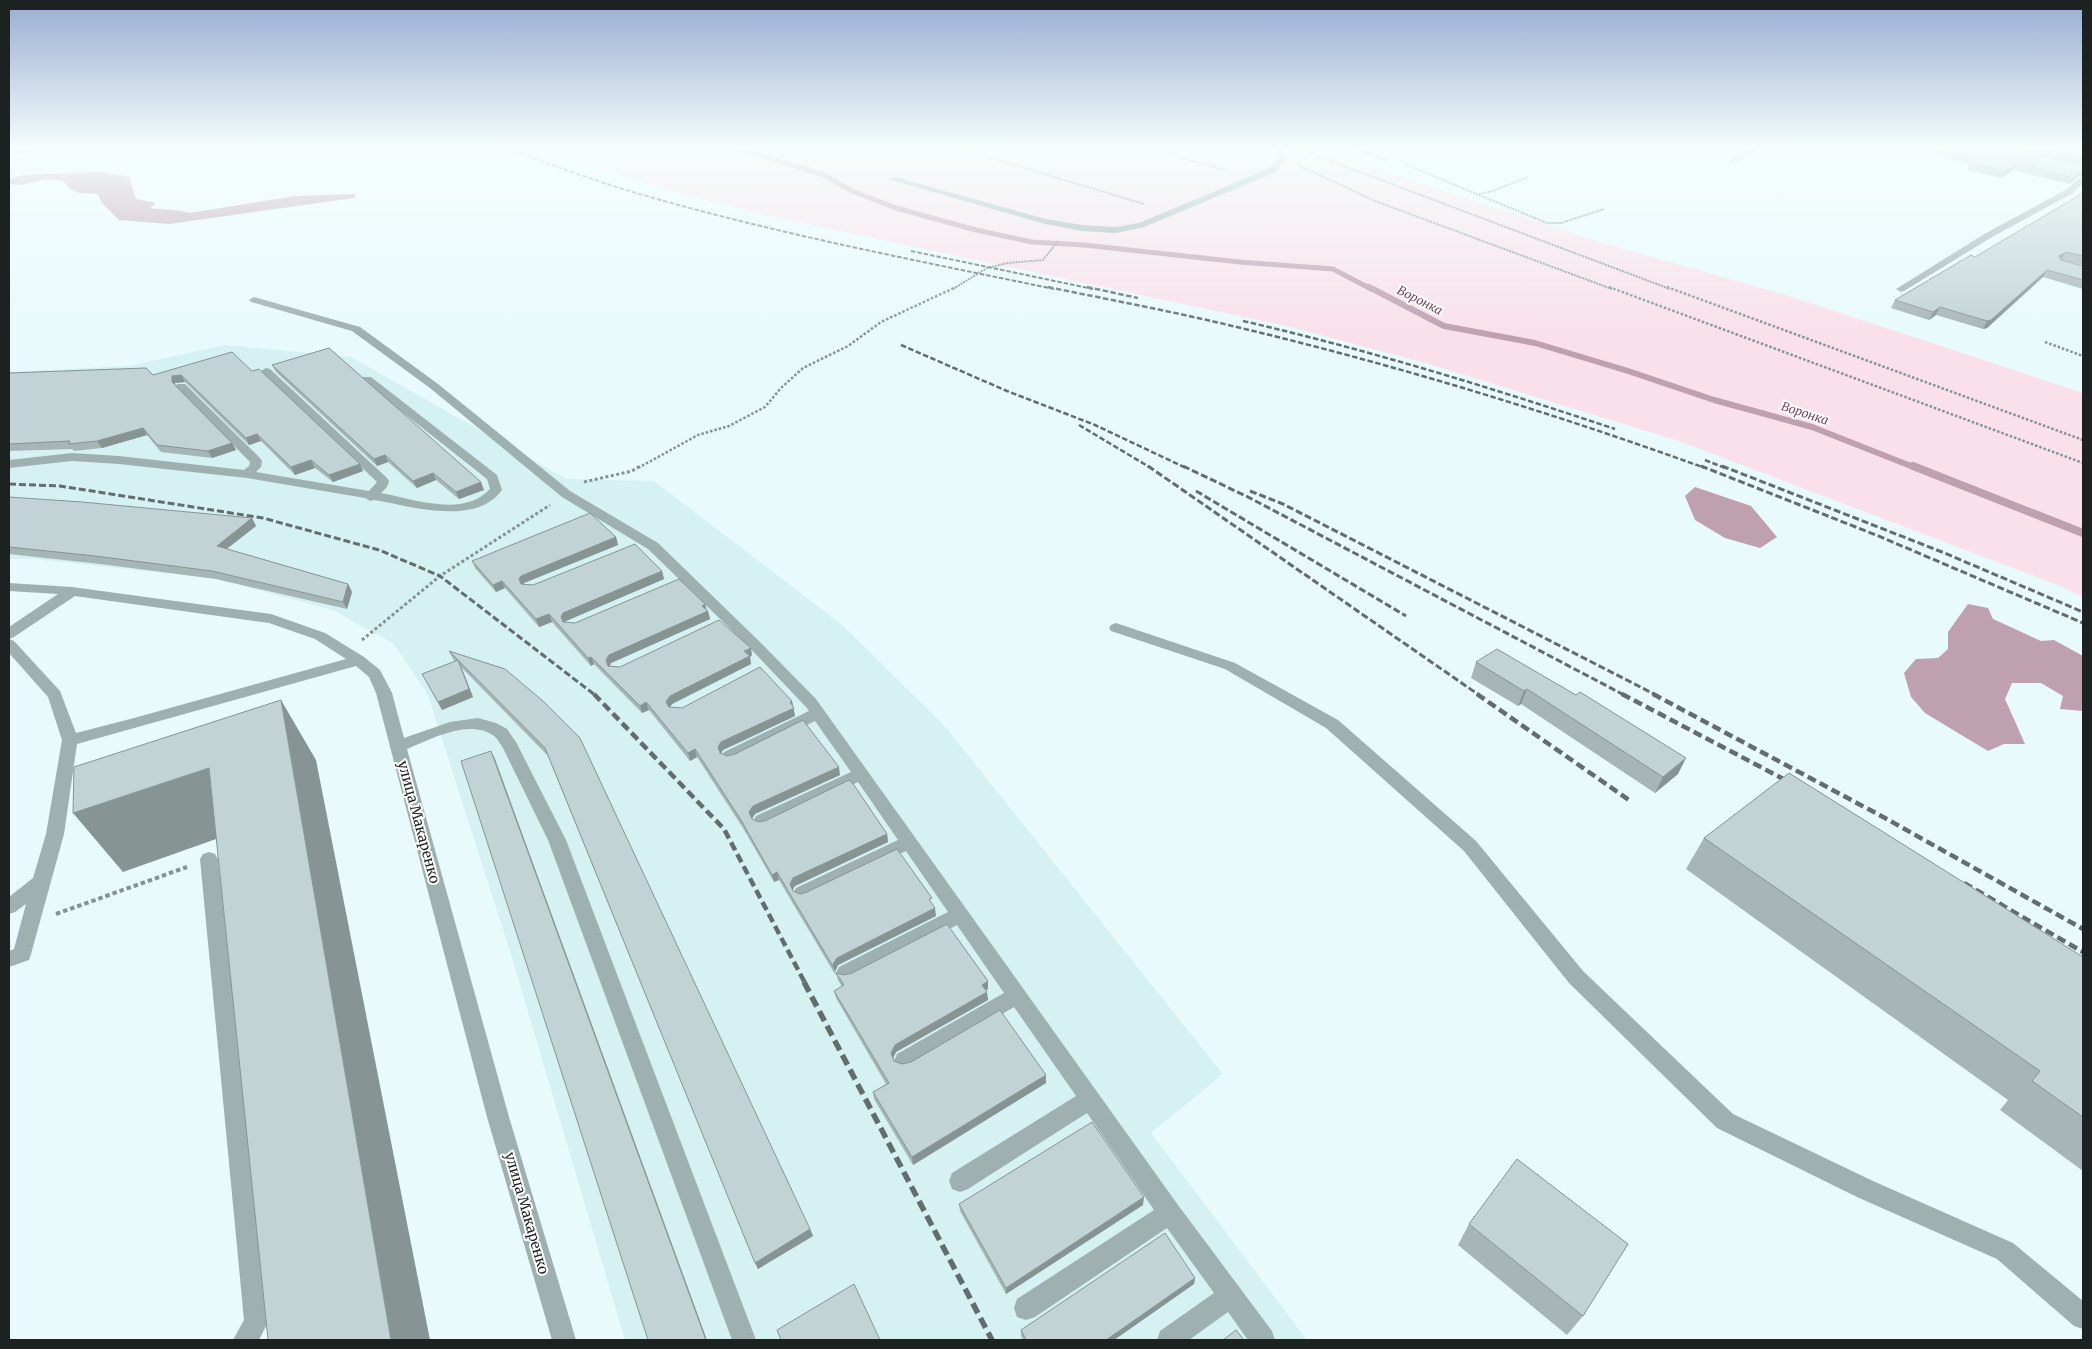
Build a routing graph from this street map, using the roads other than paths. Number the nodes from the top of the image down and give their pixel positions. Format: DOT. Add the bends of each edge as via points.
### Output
graph roads {
  1 [pos="1005,210"];
  2 [pos="1181,210"];
  3 [pos="2036,210"];
  4 [pos="1901,289"];
  5 [pos="254,300"];
  6 [pos="266,371"];
  7 [pos="367,378"];
  8 [pos="181,386"];
  9 [pos="9,464"];
  10 [pos="247,474"];
  11 [pos="370,497"];
  12 [pos="642,541"];
  13 [pos="625,548"];
  14 [pos="685,577"];
  15 [pos="668,585"];
  16 [pos="9,587"];
  17 [pos="72,591"];
  18 [pos="727,618"];
  19 [pos="710,626"];
  20 [pos="1116,628"];
  21 [pos="9,634"];
  22 [pos="9,644"];
  23 [pos="353,657"];
  24 [pos="771,662"];
  25 [pos="754,670"];
  26 [pos="818,713"];
  27 [pos="70,740"];
  28 [pos="398,746"];
  29 [pos="730,756"];
  30 [pos="860,774"];
  31 [pos="762,821"];
  32 [pos="909,842"];
  33 [pos="209,859"];
  34 [pos="41,882"];
  35 [pos="802,894"];
  36 [pos="9,908"];
  37 [pos="960,914"];
  38 [pos="9,959"];
  39 [pos="846,973"];
  40 [pos="1017,995"];
  41 [pos="904,1061"];
  42 [pos="1090,1099"];
  43 [pos="960,1181"];
  44 [pos="1170,1213"];
  45 [pos="1229,1296"];
  46 [pos="1026,1308"];
  47 [pos="2083,1317"];
  48 [pos="245,1340"];
  49 [pos="564,1340"];
  50 [pos="744,1340"];
  51 [pos="1169,1340"];
  52 [pos="1262,1340"];
  1 -- 2 [label="street" via="1082,228 1123,229"];
  3 -- 4 [label="street"];
  5 -- 12 [label="street" via="356,329 434,386 566,494"];
  6 -- 11 [label="street" via="383,481"];
  7 -- 11 [label="street" via="493,478 496,490 488,499 449,509"];
  8 -- 10 [label="street" via="256,461 255,467"];
  9 -- 10 [label="street" via="72,457"];
  10 -- 11 [label="street"];
  12 -- 13 [label="street"];
  12 -- 14 [label="street" via="653,546"];
  14 -- 15 [label="street"];
  14 -- 18 [label="street"];
  16 -- 17 [label="street, улица Макаренко"];
  17 -- 21 [label="street"];
  17 -- 23 [label="street, улица Макаренко" via="271,619 320,636"];
  18 -- 19 [label="street"];
  18 -- 24 [label="street"];
  20 -- 47 [label="street" via="1230,666 1332,724 1470,846 1576,977 1724,1121 1865,1189 2005,1251"];
  22 -- 27 [label="street" via="55,695"];
  23 -- 27 [label="street" via="134,724"];
  23 -- 28 [label="street, улица Макаренко" via="375,674 384,693"];
  24 -- 25 [label="street"];
  24 -- 26 [label="street"];
  26 -- 29 [label="street"];
  26 -- 30 [label="street"];
  27 -- 34 [label="street" via="55,834"];
  28 -- 49 [label="street, улица Макаренко" via="498,1117"];
  28 -- 50 [label="street" via="465,723 479,723 500,732 510,746 557,840"];
  30 -- 31 [label="street"];
  30 -- 32 [label="street"];
  32 -- 35 [label="street"];
  32 -- 37 [label="street"];
  33 -- 48 [label="street" via="256,1322"];
  34 -- 36 [label="street"];
  34 -- 38 [label="street" via="22,954"];
  37 -- 39 [label="street"];
  37 -- 40 [label="street"];
  40 -- 41 [label="street"];
  40 -- 42 [label="street"];
  42 -- 43 [label="street"];
  42 -- 44 [label="street"];
  44 -- 45 [label="street"];
  44 -- 46 [label="street"];
  45 -- 51 [label="street"];
  45 -- 52 [label="street"];
}
